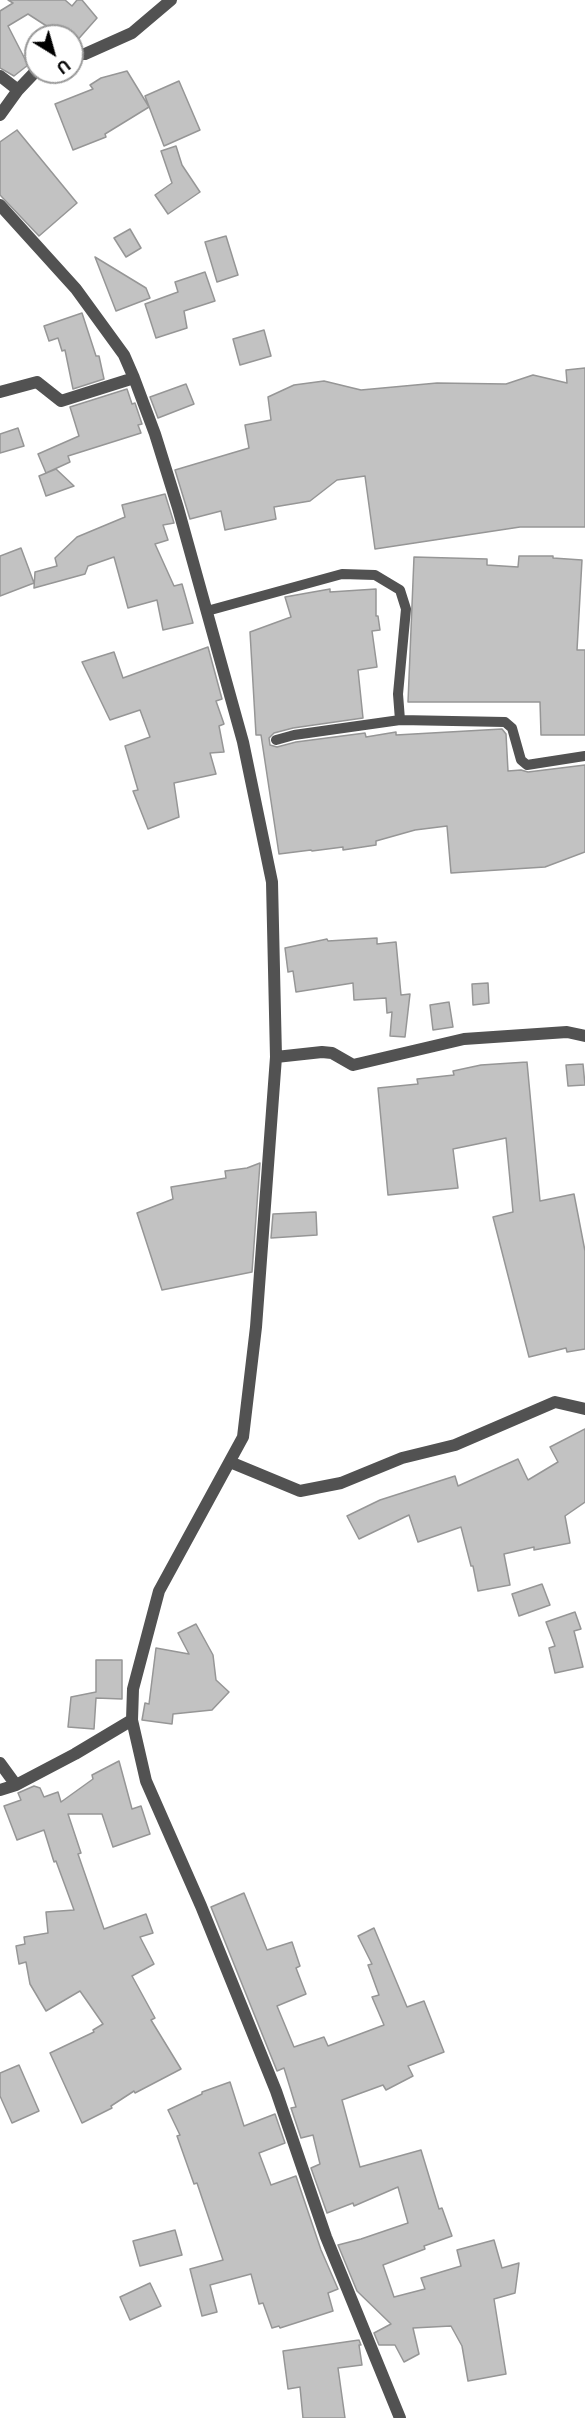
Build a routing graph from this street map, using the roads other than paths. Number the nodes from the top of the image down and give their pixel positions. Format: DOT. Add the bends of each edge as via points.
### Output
graph roads {
  1 [pos="171,0"];
  2 [pos="84,54"];
  3 [pos="0,76"];
  4 [pos="24,84"];
  5 [pos="18,90"];
  6 [pos="0,115"];
  7 [pos="0,205"];
  8 [pos="134,378"];
  9 [pos="0,392"];
  10 [pos="207,611"];
  11 [pos="400,720"];
  12 [pos="276,740"];
  13 [pos="585,756"];
  14 [pos="585,1036"];
  15 [pos="276,1057"];
  16 [pos="585,1409"];
  17 [pos="230,1462"];
  18 [pos="132,1720"];
  19 [pos="0,1763"];
  20 [pos="16,1785"];
  21 [pos="0,1790"];
  22 [pos="400,2418"];
  1 -- 2 [label="street" via="132,33"];
  3 -- 5 [label="street"];
  4 -- 5 [label="street"];
  5 -- 6 [label="street"];
  7 -- 8 [label="street" via="76,289 124,355"];
  8 -- 9 [label="street" via="62,402 37,382"];
  8 -- 10 [label="street" via="158,444"];
  10 -- 11 [label="lane" via="342,574 375,575 400,590 406,609 398,694"];
  10 -- 15 [label="street" via="243,742 272,882"];
  11 -- 12 [label="lane"];
  11 -- 13 [label="lane" via="506,722 512,728 521,760 527,765"];
  14 -- 15 [label="street" via="567,1032 464,1039 353,1065 332,1053"];
  15 -- 17 [label="street" via="243,1437"];
  16 -- 17 [label="street" via="555,1402 455,1444 402,1458 341,1482 300,1491"];
  17 -- 18 [label="street" via="159,1591 133,1689"];
  18 -- 20 [label="street"];
  18 -- 22 [label="street" via="146,1781 276,2091 326,2237"];
  19 -- 20 [label="street"];
  20 -- 21 [label="street"];
}
